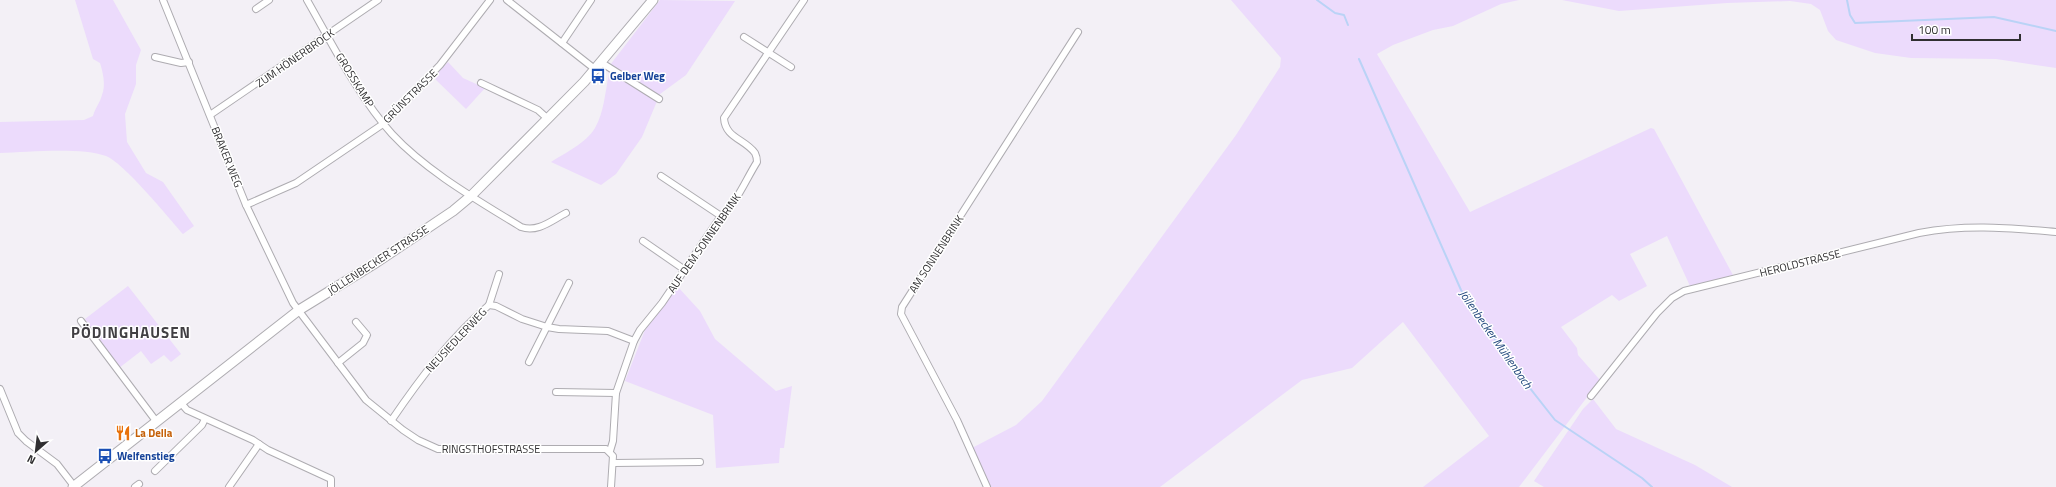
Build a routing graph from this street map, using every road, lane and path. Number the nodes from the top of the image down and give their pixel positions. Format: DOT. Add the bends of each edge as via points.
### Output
graph roads {
  1 [pos="163,0"];
  2 [pos="269,0"];
  3 [pos="307,0"];
  4 [pos="378,0"];
  5 [pos="490,0"];
  6 [pos="507,0"];
  7 [pos="591,0"];
  8 [pos="653,0"];
  9 [pos="804,0"];
  10 [pos="256,9"];
  11 [pos="1078,32"];
  12 [pos="328,36"];
  13 [pos="744,37"];
  14 [pos="562,43"];
  15 [pos="768,52"];
  16 [pos="155,58"];
  17 [pos="189,62"];
  18 [pos="602,62"];
  19 [pos="791,67"];
  20 [pos="596,70"];
  21 [pos="482,83"];
  22 [pos="660,99"];
  23 [pos="210,115"];
  24 [pos="548,119"];
  25 [pos="383,124"];
  26 [pos="661,176"];
  27 [pos="471,196"];
  28 [pos="246,205"];
  29 [pos="566,213"];
  30 [pos="721,216"];
  31 [pos="2056,232"];
  32 [pos="643,241"];
  33 [pos="685,270"];
  34 [pos="499,274"];
  35 [pos="569,283"];
  36 [pos="489,305"];
  37 [pos="299,310"];
  38 [pos="81,321"];
  39 [pos="356,322"];
  40 [pos="546,327"];
  41 [pos="634,341"];
  42 [pos="338,362"];
  43 [pos="528,362"];
  44 [pos="0,389"];
  45 [pos="556,392"];
  46 [pos="616,393"];
  47 [pos="1591,396"];
  48 [pos="180,402"];
  49 [pos="205,418"];
  50 [pos="156,421"];
  51 [pos="391,422"];
  52 [pos="259,444"];
  53 [pos="610,451"];
  54 [pos="700,462"];
  55 [pos="614,463"];
  56 [pos="155,471"];
  57 [pos="77,486"];
  58 [pos="230,487"];
  59 [pos="331,487"];
  60 [pos="611,487"];
  61 [pos="987,487"];
  1 -- 17 [label="street, BRAKER WEG"];
  2 -- 10 [label="street"];
  3 -- 12 [label="street, GROSSKAMP"];
  4 -- 12 [label="street, ZUM HÖNERBROCK"];
  5 -- 25 [label="street, GRÜNSTRASSE" via="440,65"];
  6 -- 14 [label="street"];
  7 -- 14 [label="street"];
  8 -- 18 [label="main road, JÖLLENBECKER STRASSE"];
  9 -- 15 [label="street, AUF DEM SONNENBRINK"];
  11 -- 61 [label="street, AM SONNENBRINK" via="902,307 901,314 962,432"];
  12 -- 23 [label="street, ZUM HÖNERBROCK"];
  12 -- 25 [label="street, GROSSKAMP"];
  13 -- 15 [label="street"];
  14 -- 20 [label="street"];
  15 -- 19 [label="street"];
  15 -- 30 [label="street, AUF DEM SONNENBRINK" via="724,118 728,132 755,153 757,162 745,180 743,189"];
  16 -- 17 [label="street"];
  17 -- 23 [label="street, BRAKER WEG"];
  18 -- 20 [label="main road, JÖLLENBECKER STRASSE"];
  18 -- 22 [label="street"];
  20 -- 24 [label="main road, JÖLLENBECKER STRASSE"];
  21 -- 24 [label="street" via="538,110"];
  23 -- 28 [label="street, BRAKER WEG"];
  24 -- 27 [label="main road, JÖLLENBECKER STRASSE"];
  25 -- 27 [label="street, GROSSKAMP" via="433,169"];
  25 -- 28 [label="street, GRÜNSTRASSE" via="296,183"];
  26 -- 30 [label="street"];
  27 -- 29 [label="street, GROSSKAMP" via="528,230"];
  27 -- 37 [label="main road, JÖLLENBECKER STRASSE" via="377,262"];
  28 -- 37 [label="street, BRAKER WEG" via="279,277"];
  30 -- 33 [label="street, AUF DEM SONNENBRINK"];
  31 -- 47 [label="street, HEROLDSTRASSE" via="2001,227 1950,228 1919,233 1684,291 1672,298 1657,313"];
  32 -- 33 [label="street"];
  33 -- 41 [label="street, AUF DEM SONNENBRINK"];
  34 -- 36 [label="street"];
  35 -- 40 [label="street"];
  36 -- 40 [label="street, NEUSIEDLERWEG"];
  36 -- 51 [label="street, NEUSIEDLERWEG" via="424,374"];
  37 -- 42 [label="street, RINGSTHOFSTRASSE"];
  37 -- 48 [label="main road, JÖLLENBECKER STRASSE"];
  38 -- 50 [label="street"];
  39 -- 42 [label="street" via="367,335 363,343"];
  40 -- 41 [label="street, NEUSIEDLERWEG" via="608,331"];
  40 -- 43 [label="street"];
  41 -- 46 [label="street, AUF DEM SONNENBRINK"];
  42 -- 51 [label="street, RINGSTHOFSTRASSE" via="366,400"];
  44 -- 57 [label="street" via="18,433 57,464"];
  45 -- 46 [label="street"];
  46 -- 53 [label="street, AUF DEM SONNENBRINK"];
  48 -- 49 [label="street" via="187,410"];
  48 -- 50 [label="main road, JÖLLENBECKER STRASSE"];
  49 -- 52 [label="street"];
  49 -- 56 [label="street"];
  50 -- 57 [label="main road, JÖLLENBECKER STRASSE"];
  51 -- 53 [label="street, RINGSTHOFSTRASSE" via="418,440 438,449 599,448"];
  52 -- 58 [label="street"];
  52 -- 59 [label="street" via="331,479"];
  53 -- 55 [label="street"];
  54 -- 55 [label="street"];
  55 -- 60 [label="street"];
}
